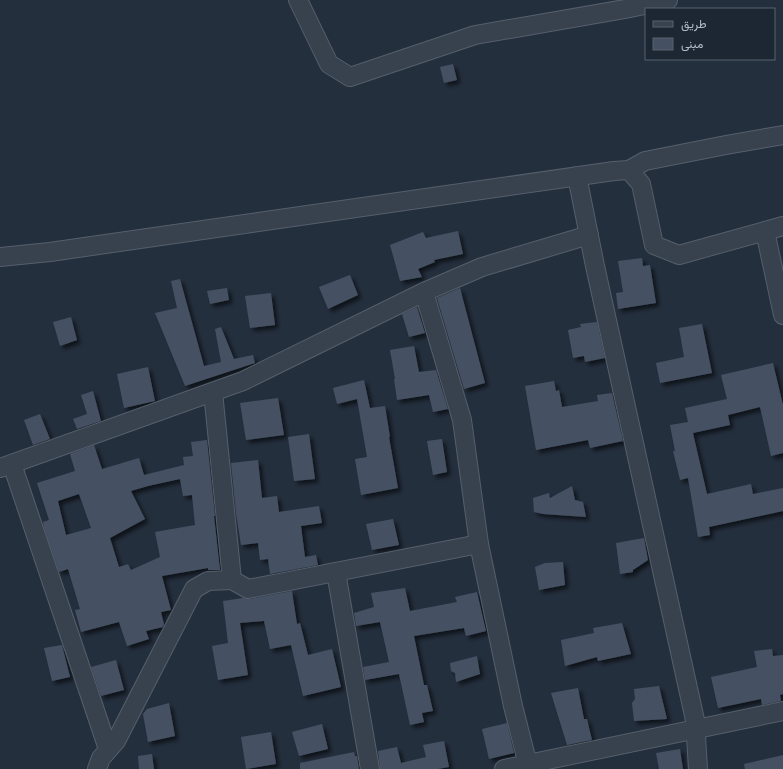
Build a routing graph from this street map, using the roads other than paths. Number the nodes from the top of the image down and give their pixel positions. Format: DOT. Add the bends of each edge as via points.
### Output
graph roads {
  1 [pos="298,0"];
  2 [pos="668,0"];
  3 [pos="783,136"];
  4 [pos="629,170"];
  5 [pos="577,176"];
  6 [pos="783,226"];
  7 [pos="765,231"];
  8 [pos="589,235"];
  9 [pos="0,257"];
  10 [pos="424,292"];
  11 [pos="783,315"];
  12 [pos="213,392"];
  13 [pos="6,466"];
  14 [pos="479,544"];
  15 [pos="336,572"];
  16 [pos="232,580"];
  17 [pos="783,711"];
  18 [pos="695,729"];
  19 [pos="108,749"];
  20 [pos="528,766"];
  21 [pos="97,769"];
  22 [pos="370,769"];
  23 [pos="504,769"];
  24 [pos="698,769"];
  1 -- 2 [label="street" via="329,64 350,77 475,36"];
  3 -- 4 [label="street" via="726,144 645,161"];
  4 -- 5 [label="street"];
  4 -- 7 [label="street" via="641,184 654,245 679,255"];
  5 -- 8 [label="street"];
  5 -- 9 [label="street"];
  6 -- 7 [label="street"];
  7 -- 11 [label="street"];
  8 -- 10 [label="street" via="482,267"];
  8 -- 18 [label="street"];
  10 -- 12 [label="street" via="243,381"];
  10 -- 14 [label="street" via="462,420"];
  12 -- 13 [label="street"];
  12 -- 16 [label="street"];
  13 -- 19 [label="street"];
  14 -- 15 [label="street"];
  14 -- 20 [label="street" via="512,706"];
  15 -- 16 [label="street" via="248,589"];
  15 -- 22 [label="street"];
  16 -- 19 [label="street" via="208,581 194,589 116,741"];
  17 -- 18 [label="street"];
  18 -- 20 [label="street"];
  18 -- 24 [label="street"];
  19 -- 21 [label="street"];
  20 -- 23 [label="street"];
}
